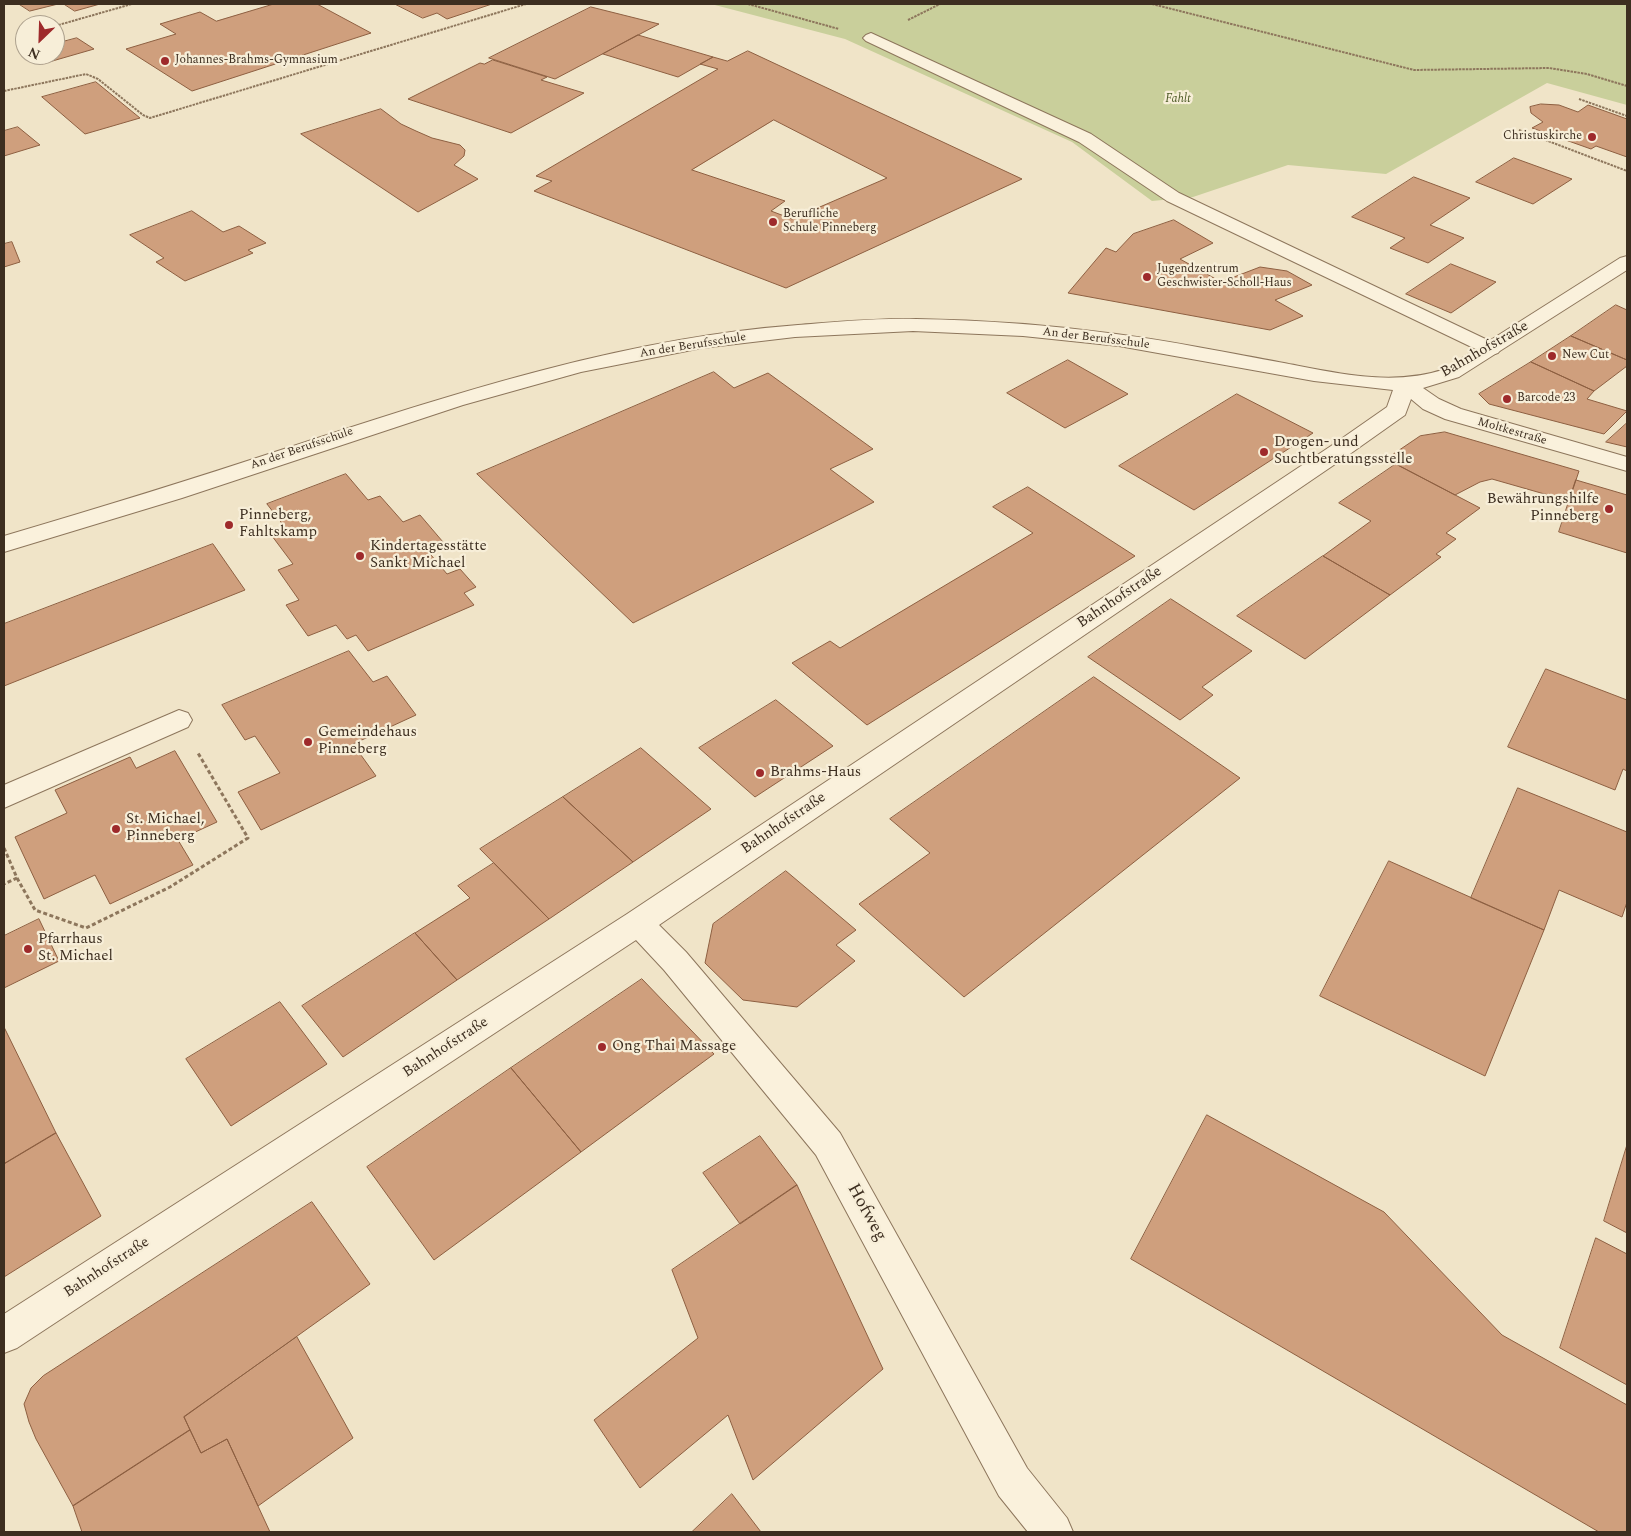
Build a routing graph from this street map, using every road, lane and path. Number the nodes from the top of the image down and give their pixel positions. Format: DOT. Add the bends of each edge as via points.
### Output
graph roads {
  1 [pos="132,4"];
  2 [pos="526,4"];
  3 [pos="748,4"];
  4 [pos="1152,4"];
  5 [pos="65,23"];
  6 [pos="871,38"];
  7 [pos="1627,86"];
  8 [pos="4,91"];
  9 [pos="1579,99"];
  10 [pos="1627,116"];
  11 [pos="1519,130"];
  12 [pos="1627,171"];
  13 [pos="1627,262"];
  14 [pos="1491,349"];
  15 [pos="1405,384"];
  16 [pos="1627,464"];
  17 [pos="4,544"];
  18 [pos="179,720"];
  19 [pos="4,797"];
  20 [pos="4,848"];
  21 [pos="17,878"];
  22 [pos="4,884"];
  23 [pos="638,923"];
  24 [pos="4,1335"];
  25 [pos="1053,1532"];
  1 -- 5 [label="path"];
  2 -- 8 [label="path" via="150,118 98,78 86,74"];
  3 -- 6 [label="path"];
  4 -- 7 [label="path" via="1414,70 1549,68 1587,74"];
  6 -- 14 [label="street" via="1085,138 1173,197"];
  9 -- 10 [label="path"];
  11 -- 12 [label="path"];
  13 -- 14 [label="street, Bahnhofstraße"];
  14 -- 15 [label="street, Bahnhofstraße" via="1452,373 1429,381"];
  15 -- 16 [label="street, Moltkestraße" via="1431,404 1453,414"];
  15 -- 17 [label="street, An der Berufsschule" via="1358,382 1118,340 1023,330 913,325 795,331 702,342 560,371 454,400 174,493"];
  15 -- 23 [label="street, Bahnhofstraße" via="1397,410 1372,429"];
  18 -- 19 [label="street"];
  18 -- 21 [label="path" via="248,838 170,887 86,928 35,910"];
  20 -- 21 [label="path"];
  21 -- 22 [label="path"];
  23 -- 24 [label="street, Bahnhofstraße"];
  23 -- 25 [label="street, Hofweg" via="675,961 828,1144 1013,1482"];
}
